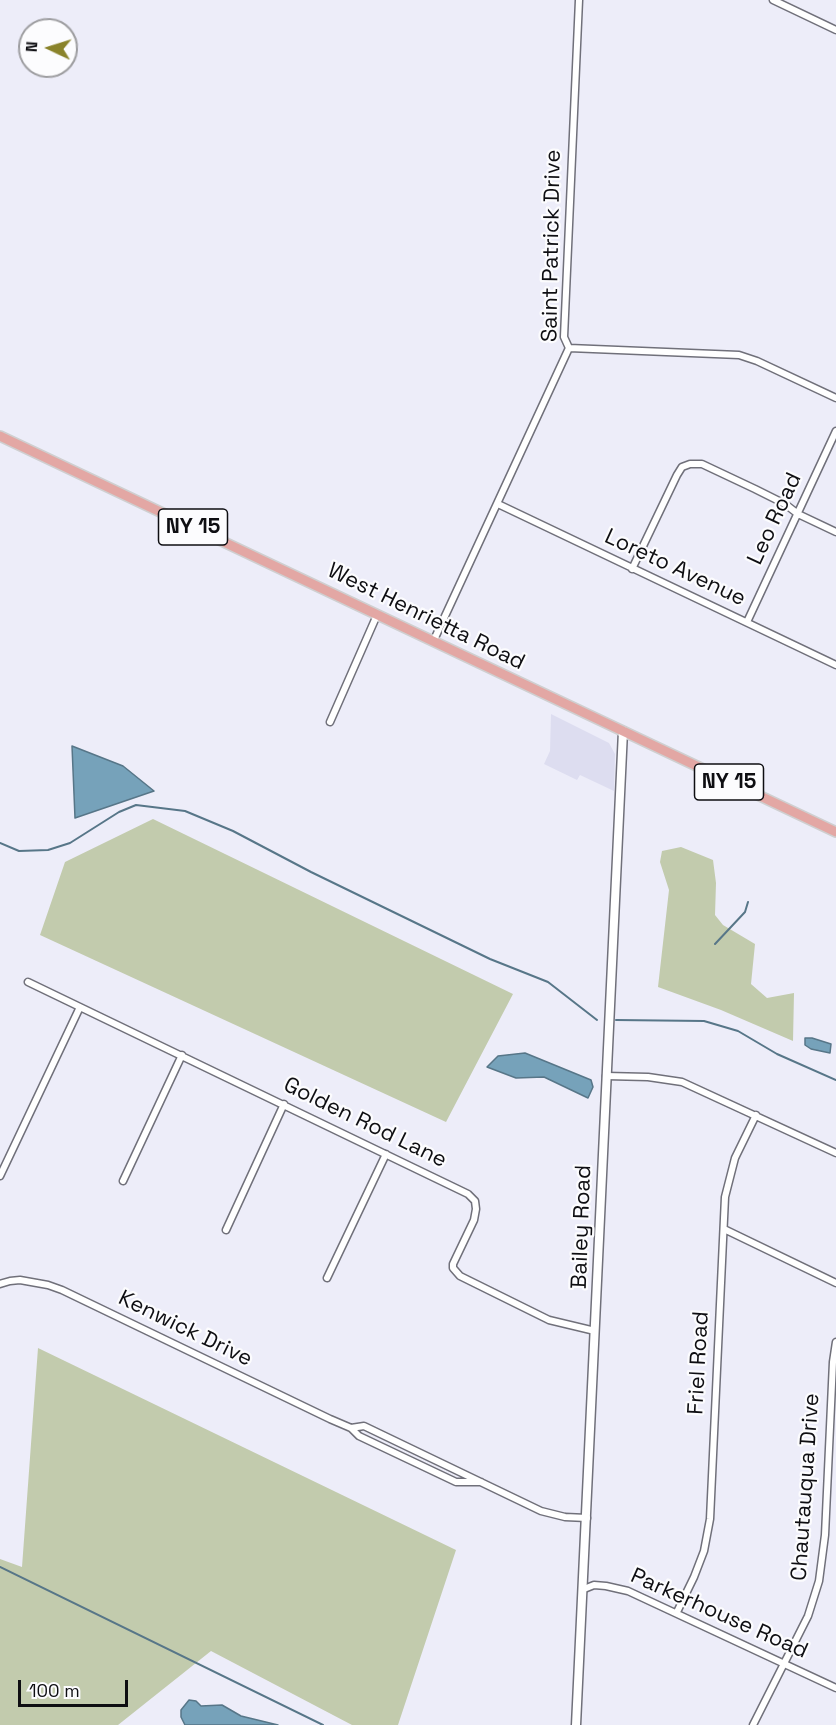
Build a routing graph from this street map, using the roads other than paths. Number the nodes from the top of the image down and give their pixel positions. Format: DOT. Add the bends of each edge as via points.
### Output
graph roads {
  1 [pos="579,0"];
  2 [pos="773,0"];
  3 [pos="836,30"];
  4 [pos="569,348"];
  5 [pos="836,398"];
  6 [pos="836,431"];
  7 [pos="0,436"];
  8 [pos="498,504"];
  9 [pos="798,514"];
  10 [pos="836,532"];
  11 [pos="632,569"];
  12 [pos="377,615"];
  13 [pos="747,622"];
  14 [pos="433,642"];
  15 [pos="836,665"];
  16 [pos="330,722"];
  17 [pos="622,731"];
  18 [pos="836,832"];
  19 [pos="28,982"];
  20 [pos="80,1007"];
  21 [pos="182,1055"];
  22 [pos="606,1076"];
  23 [pos="284,1104"];
  24 [pos="756,1115"];
  25 [pos="836,1153"];
  26 [pos="386,1154"];
  27 [pos="0,1176"];
  28 [pos="123,1181"];
  29 [pos="724,1229"];
  30 [pos="225,1230"];
  31 [pos="327,1278"];
  32 [pos="836,1283"];
  33 [pos="0,1284"];
  34 [pos="596,1331"];
  35 [pos="836,1342"];
  36 [pos="351,1428"];
  37 [pos="481,1482"];
  38 [pos="587,1518"];
  39 [pos="584,1588"];
  40 [pos="677,1612"];
  41 [pos="785,1664"];
  42 [pos="836,1688"];
  43 [pos="576,1725"];
  44 [pos="753,1725"];
  1 -- 4 [label="street, Saint Patrick Drive" via="564,337"];
  2 -- 3 [label="street"];
  4 -- 5 [label="street" via="739,355"];
  4 -- 8 [label="street, Saint Patrick Drive"];
  6 -- 9 [label="street, Leo Road"];
  7 -- 12 [label="main road, West Henrietta Road / NY 15"];
  8 -- 11 [label="street, Loreto Avenue"];
  8 -- 14 [label="street, Saint Patrick Drive"];
  9 -- 10 [label="street"];
  9 -- 11 [label="street" via="709,467 690,464 677,475"];
  9 -- 13 [label="street, Leo Road"];
  11 -- 13 [label="street, Loreto Avenue"];
  12 -- 14 [label="main road, West Henrietta Road / NY 15"];
  12 -- 16 [label="street"];
  13 -- 15 [label="street, Loreto Avenue"];
  14 -- 17 [label="main road, West Henrietta Road / NY 15"];
  17 -- 18 [label="main road, West Henrietta Road / NY 15"];
  17 -- 22 [label="street, Bailey Road"];
  19 -- 20 [label="street, Golden Rod Lane"];
  20 -- 21 [label="street, Golden Rod Lane"];
  20 -- 27 [label="street"];
  21 -- 23 [label="street, Golden Rod Lane"];
  21 -- 28 [label="street"];
  22 -- 24 [label="street" via="682,1082"];
  22 -- 34 [label="street, Bailey Road"];
  23 -- 26 [label="street, Golden Rod Lane"];
  23 -- 30 [label="street"];
  24 -- 25 [label="street"];
  24 -- 29 [label="street, Friel Road" via="730,1171"];
  26 -- 31 [label="street"];
  26 -- 34 [label="street, Golden Rod Lane" via="463,1191 475,1201 475,1216 453,1264 460,1276 549,1320"];
  29 -- 32 [label="street"];
  29 -- 40 [label="street, Friel Road" via="710,1520 700,1560"];
  33 -- 36 [label="street, Kenwick Drive" via="20,1280 62,1290"];
  34 -- 38 [label="street, Bailey Road"];
  35 -- 41 [label="street, Chautauqua Drive" via="822,1567 808,1617"];
  36 -- 37 [label="street, Kenwick Drive" via="364,1426"];
  36 -- 37 [label="street, Kenwick Drive" via="359,1436 456,1482"];
  37 -- 38 [label="street, Kenwick Drive" via="552,1515"];
  38 -- 39 [label="street, Bailey Road"];
  39 -- 40 [label="street, Parkerhouse Road" via="618,1588"];
  39 -- 43 [label="street, Bailey Road"];
  40 -- 41 [label="street, Parkerhouse Road"];
  41 -- 42 [label="street, Parkerhouse Road"];
  41 -- 44 [label="street, Chautauqua Drive"];
}
